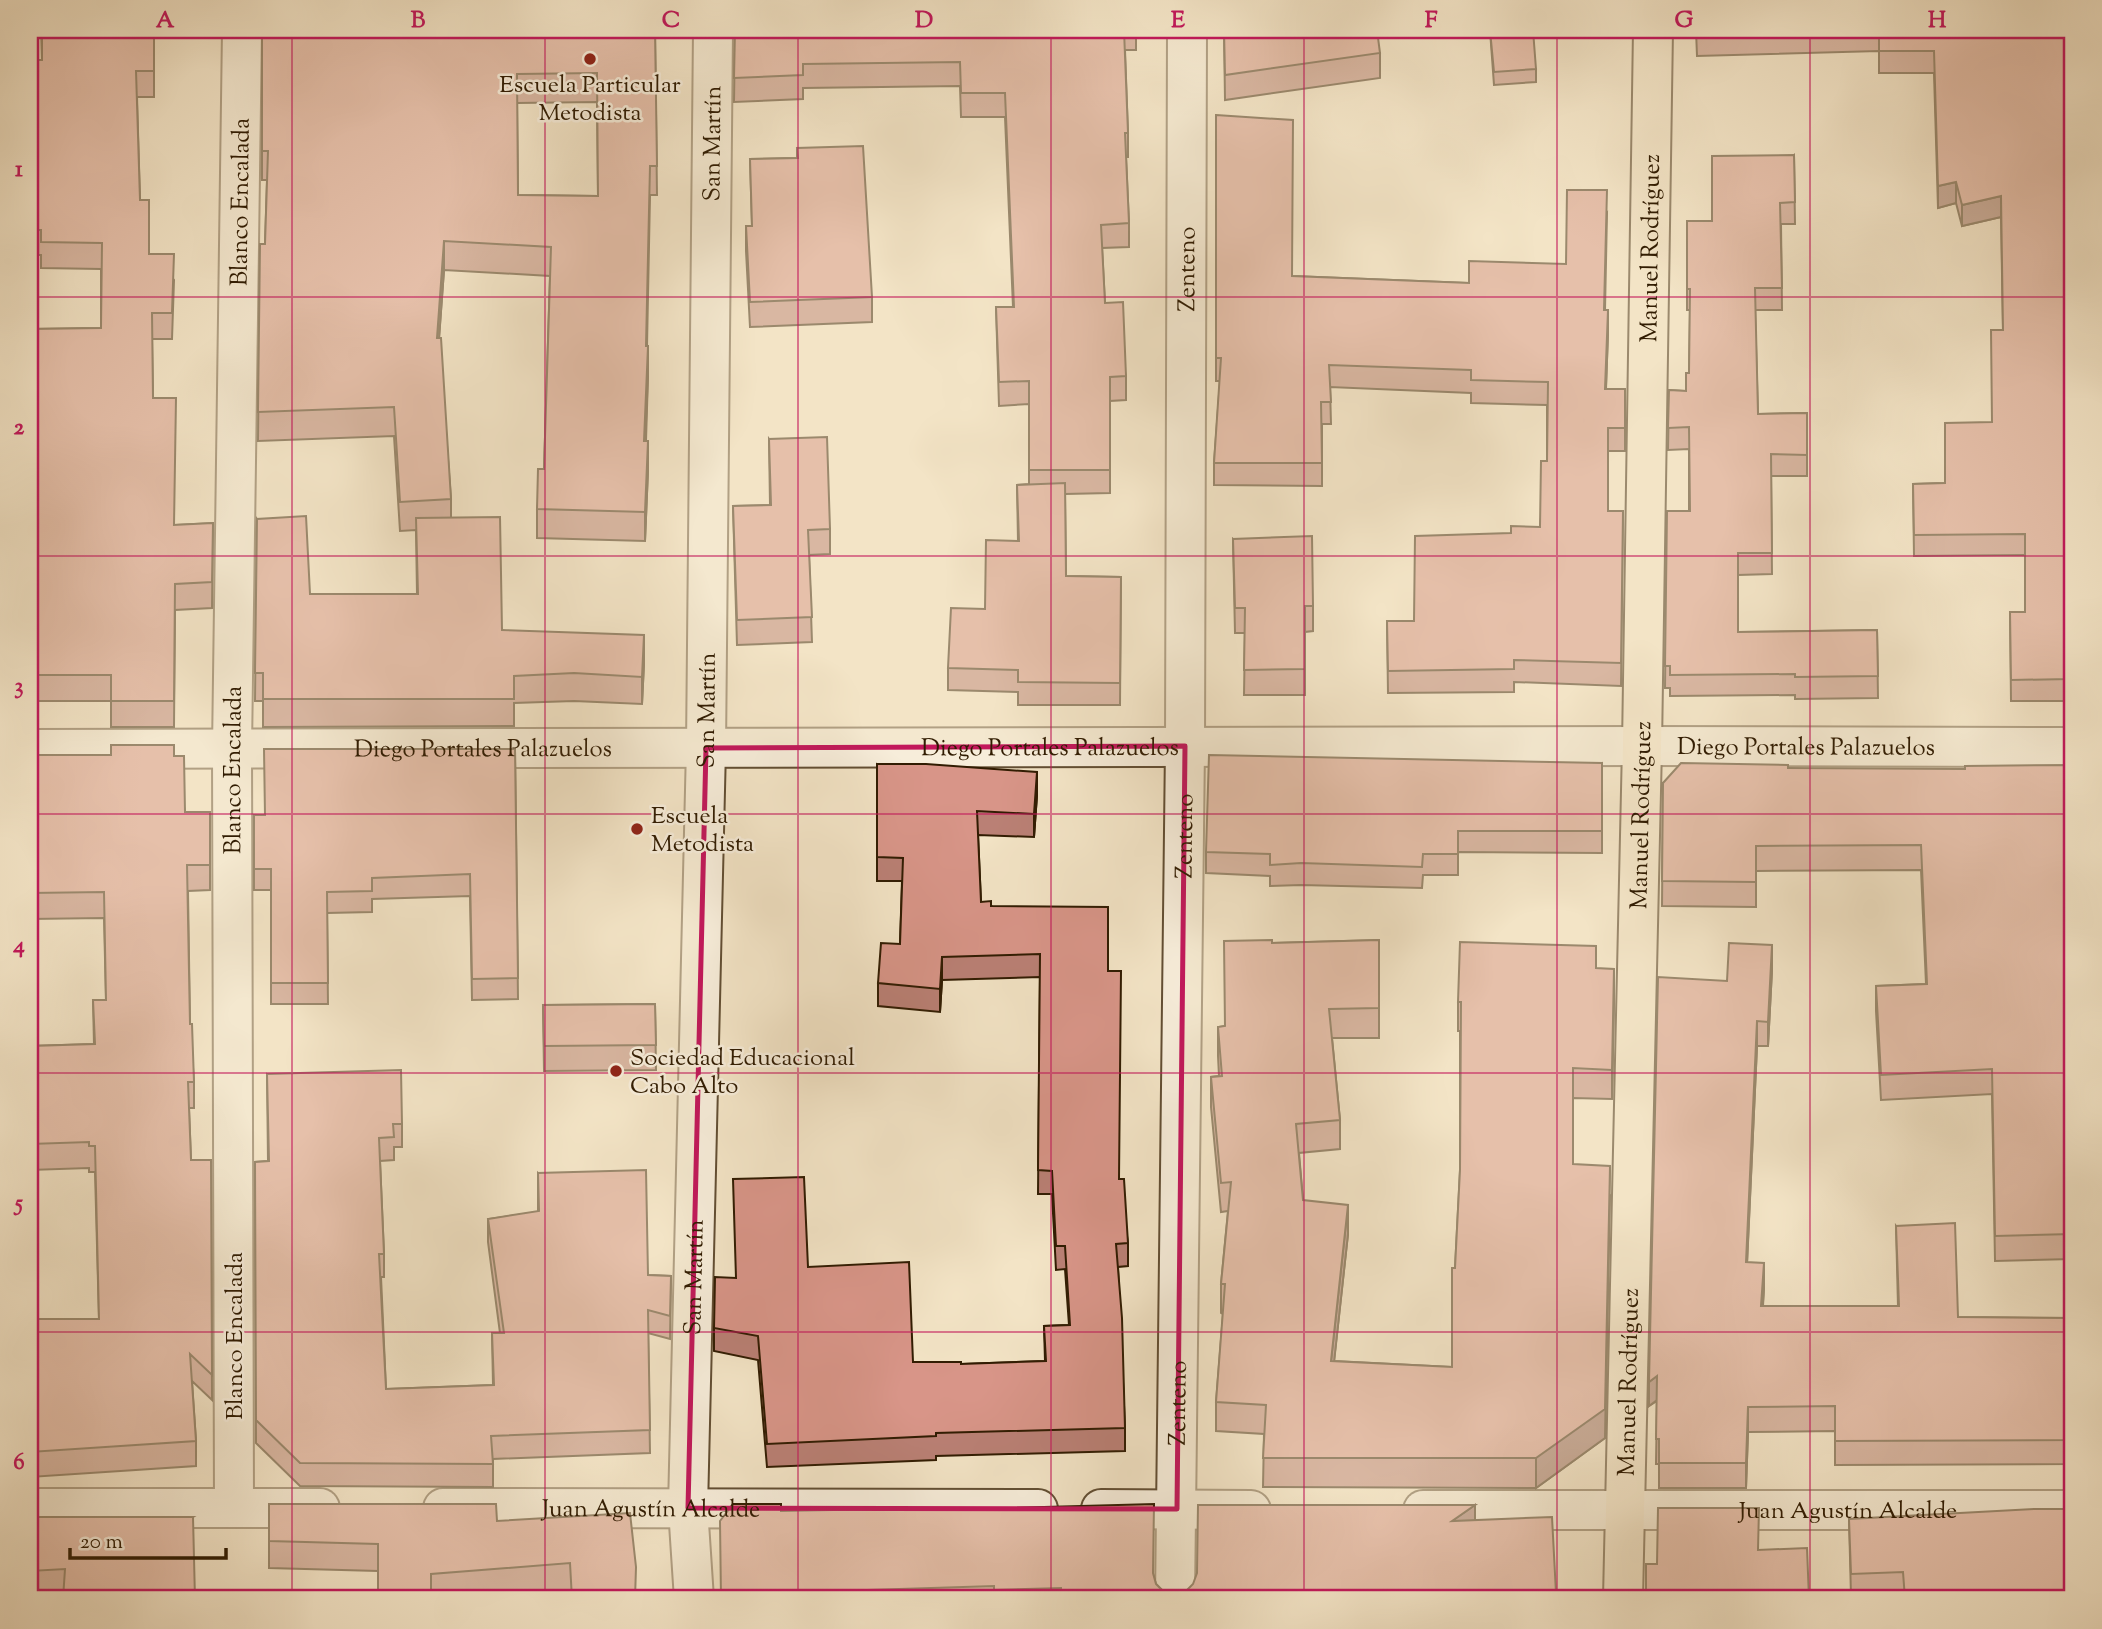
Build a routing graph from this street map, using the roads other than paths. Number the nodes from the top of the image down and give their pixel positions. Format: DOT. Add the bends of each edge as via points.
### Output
graph roads {
  1 [pos="242,30"];
  2 [pos="713,30"];
  3 [pos="1187,30"];
  4 [pos="1653,30"];
  5 [pos="1185,746"];
  6 [pos="1642,746"];
  7 [pos="2072,747"];
  8 [pos="706,748"];
  9 [pos="232,749"];
  10 [pos="30,750"];
  11 [pos="30,1508"];
  12 [pos="234,1508"];
  13 [pos="358,1508"];
  14 [pos="413,1508"];
  15 [pos="688,1508"];
  16 [pos="1177,1509"];
  17 [pos="1289,1510"];
  18 [pos="1386,1510"];
  19 [pos="1624,1510"];
  20 [pos="2072,1510"];
  21 [pos="694,1599"];
  22 [pos="1175,1599"];
  23 [pos="1623,1599"];
  1 -- 9 [label="street, Blanco Encalada"];
  2 -- 8 [label="street, San Martín"];
  3 -- 5 [label="street, Zenteno"];
  4 -- 6 [label="main road, Manuel Rodríguez"];
  5 -- 6 [label="street, Diego Portales Palazuelos"];
  5 -- 8 [label="street, Diego Portales Palazuelos"];
  5 -- 16 [label="street, Zenteno"];
  6 -- 7 [label="street, Diego Portales Palazuelos"];
  6 -- 19 [label="main road, Manuel Rodríguez"];
  8 -- 9 [label="street, Diego Portales Palazuelos"];
  8 -- 15 [label="street, San Martín"];
  9 -- 10 [label="street, Diego Portales Palazuelos"];
  9 -- 12 [label="street, Blanco Encalada"];
  11 -- 12 [label="street"];
  12 -- 13 [label="street"];
  14 -- 15 [label="street, Juan Agustín Alcalde"];
  15 -- 16 [label="street, Juan Agustín Alcalde"];
  15 -- 21 [label="street, San Martín"];
  16 -- 17 [label="street, Juan Agustín Alcalde"];
  16 -- 22 [label="street, Zenteno"];
  18 -- 19 [label="street, Juan Agustín Alcalde"];
  19 -- 20 [label="street, Juan Agustín Alcalde"];
  19 -- 23 [label="main road, Manuel Rodríguez"];
}
